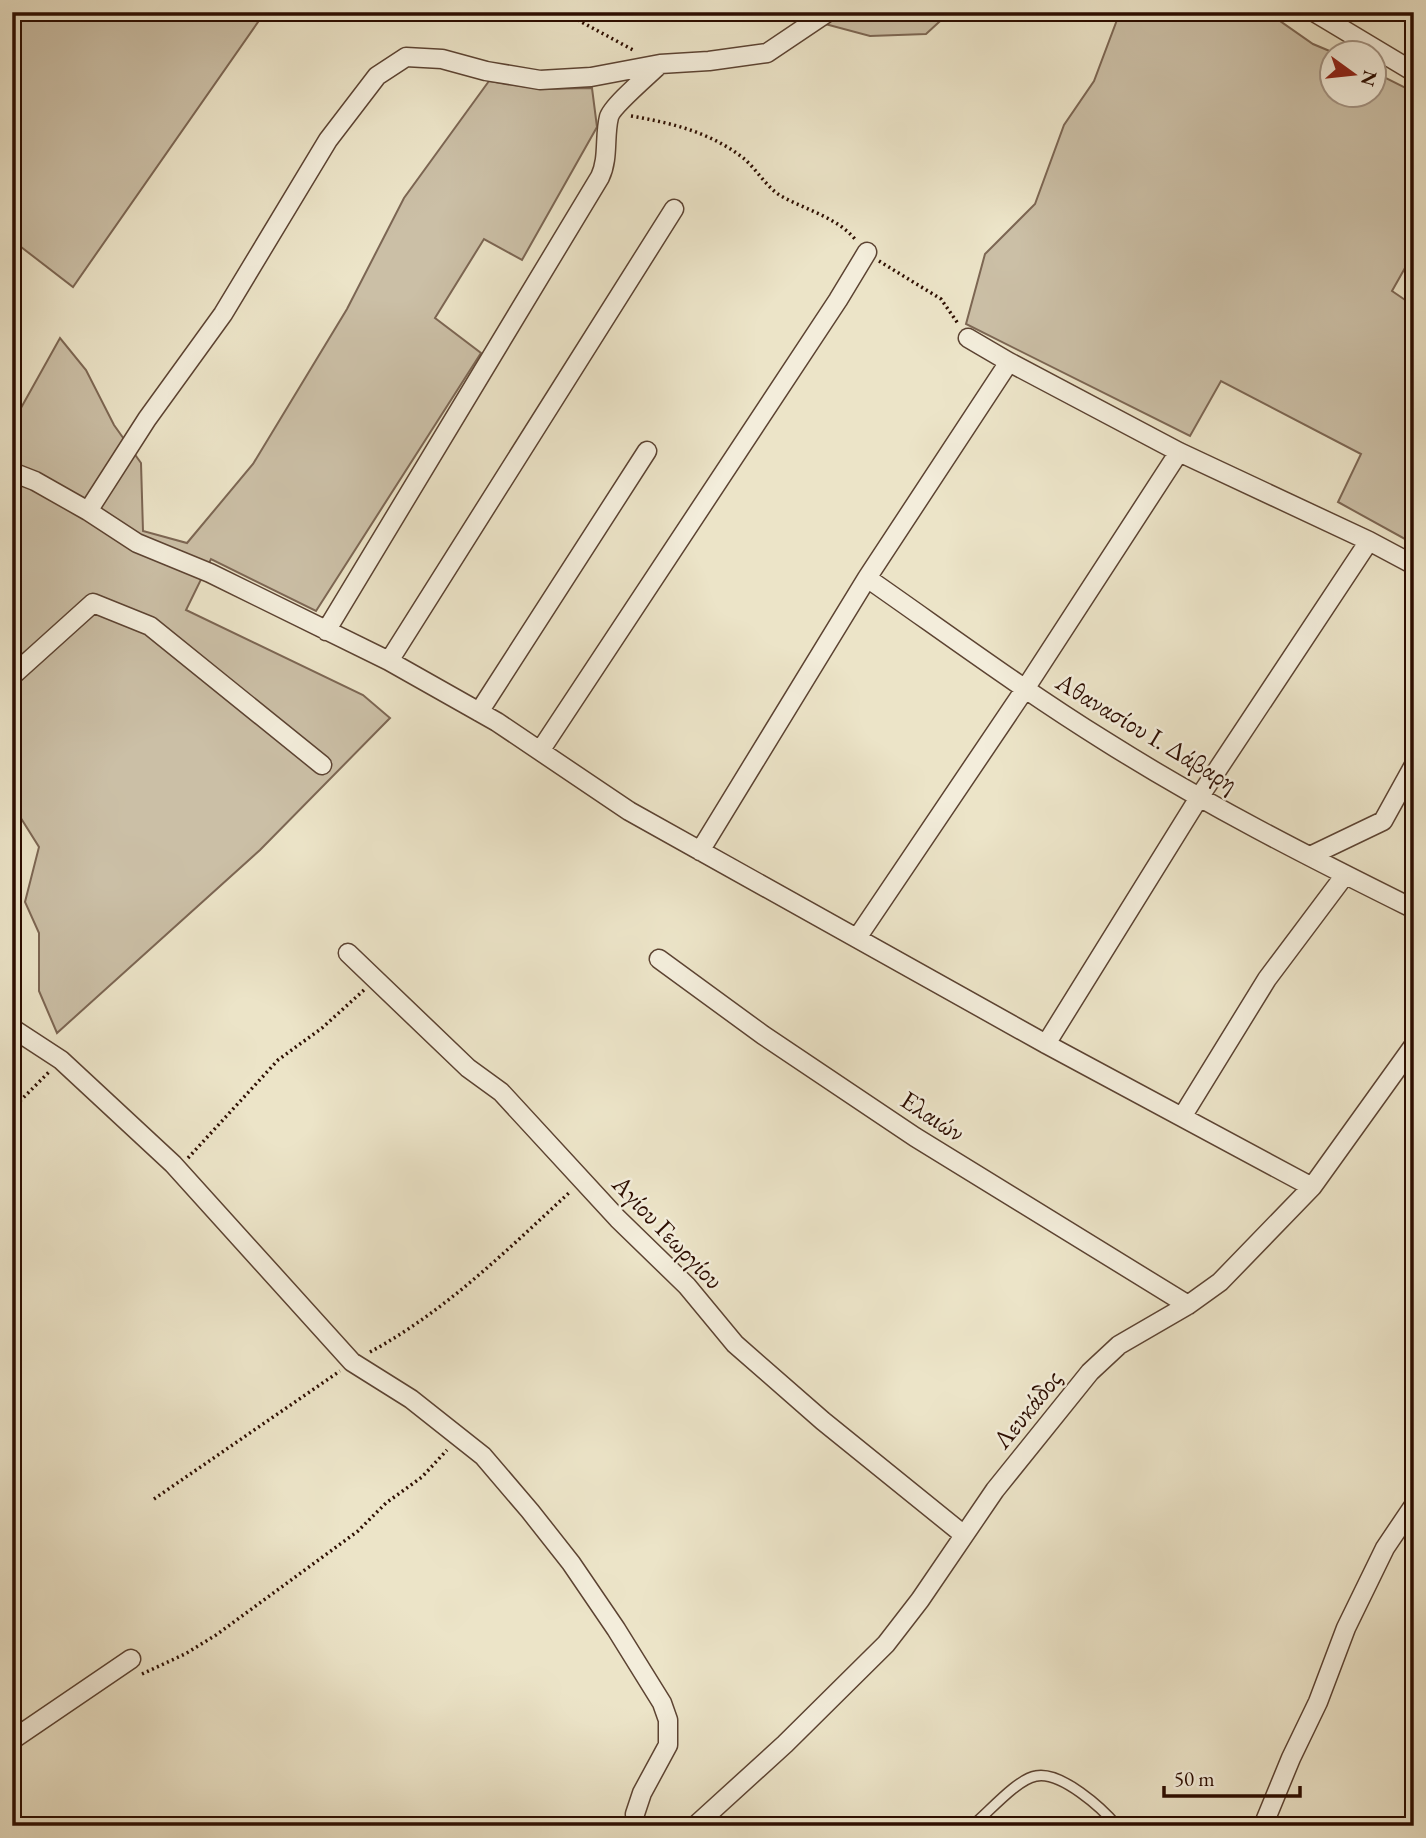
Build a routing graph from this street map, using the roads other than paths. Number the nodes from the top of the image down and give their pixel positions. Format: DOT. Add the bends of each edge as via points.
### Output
graph roads {
  1 [pos="828,12"];
  2 [pos="1314,12"];
  3 [pos="660,64"];
  4 [pos="1414,72"];
  5 [pos="674,209"];
  6 [pos="867,253"];
  7 [pos="968,338"];
  8 [pos="1009,362"];
  9 [pos="647,450"];
  10 [pos="1179,452"];
  11 [pos="12,472"];
  12 [pos="88,511"];
  13 [pos="1369,541"];
  14 [pos="1414,565"];
  15 [pos="867,578"];
  16 [pos="326,631"];
  17 [pos="389,661"];
  18 [pos="12,676"];
  19 [pos="1025,689"];
  20 [pos="479,712"];
  21 [pos="540,751"];
  22 [pos="322,765"];
  23 [pos="1414,765"];
  24 [pos="1200,796"];
  25 [pos="701,850"];
  26 [pos="1310,856"];
  27 [pos="1345,875"];
  28 [pos="1414,909"];
  29 [pos="858,938"];
  30 [pos="348,953"];
  31 [pos="659,959"];
  32 [pos="12,1028"];
  33 [pos="1046,1044"];
  34 [pos="1414,1045"];
  35 [pos="1182,1116"];
  36 [pos="1312,1187"];
  37 [pos="1188,1306"];
  38 [pos="1414,1505"];
  39 [pos="964,1535"];
  40 [pos="131,1659"];
  41 [pos="12,1740"];
  42 [pos="636,1826"];
  43 [pos="695,1826"];
  44 [pos="972,1826"];
  45 [pos="1117,1826"];
  46 [pos="1264,1826"];
  1 -- 3 [label="street" via="766,53"];
  2 -- 4 [label="street"];
  3 -- 12 [label="street" via="591,78 540,80 442,59 406,57 377,76 328,140 223,314"];
  3 -- 16 [label="street" via="610,113 606,164 600,177"];
  5 -- 17 [label="street"];
  6 -- 21 [label="street"];
  7 -- 8 [label="street"];
  8 -- 10 [label="street"];
  8 -- 15 [label="street"];
  9 -- 20 [label="street"];
  10 -- 13 [label="street"];
  10 -- 19 [label="street"];
  11 -- 12 [label="street"];
  12 -- 16 [label="street" via="137,543 210,573"];
  13 -- 14 [label="street"];
  13 -- 24 [label="street"];
  15 -- 19 [label="street, Αθανασίου Ι. Δάβαρη"];
  15 -- 25 [label="street"];
  16 -- 17 [label="street"];
  17 -- 20 [label="street"];
  18 -- 22 [label="street" via="93,603 150,626"];
  19 -- 24 [label="street, Αθανασίου Ι. Δάβαρη"];
  19 -- 29 [label="street"];
  20 -- 21 [label="street"];
  21 -- 25 [label="street" via="629,811"];
  23 -- 26 [label="street" via="1383,821"];
  24 -- 26 [label="street, Αθανασίου Ι. Δάβαρη"];
  24 -- 33 [label="street"];
  25 -- 29 [label="street"];
  26 -- 27 [label="street, Αθανασίου Ι. Δάβαρη"];
  27 -- 28 [label="street, Αθανασίου Ι. Δάβαρη"];
  27 -- 35 [label="street" via="1267,979"];
  29 -- 33 [label="street"];
  30 -- 39 [label="street, Αγίου Γεωργίου" via="468,1068 501,1092 687,1286 735,1344"];
  31 -- 37 [label="street, Ελαιών" via="915,1137"];
  32 -- 42 [label="street" via="61,1060 178,1170 352,1362 411,1399 483,1456 571,1563 662,1703 668,1720 668,1745 642,1793"];
  33 -- 35 [label="street"];
  34 -- 36 [label="street, Λευκάδος"];
  35 -- 36 [label="street"];
  36 -- 37 [label="street, Λευκάδος" via="1220,1282"];
  37 -- 39 [label="street, Λευκάδος" via="1119,1345 1090,1373"];
  38 -- 46 [label="street" via="1385,1548 1346,1628"];
  39 -- 43 [label="street, Λευκάδος" via="886,1644"];
  40 -- 41 [label="street"];
  44 -- 45 [label="lane" via="1037,1775 1068,1784 1105,1811"];
}
